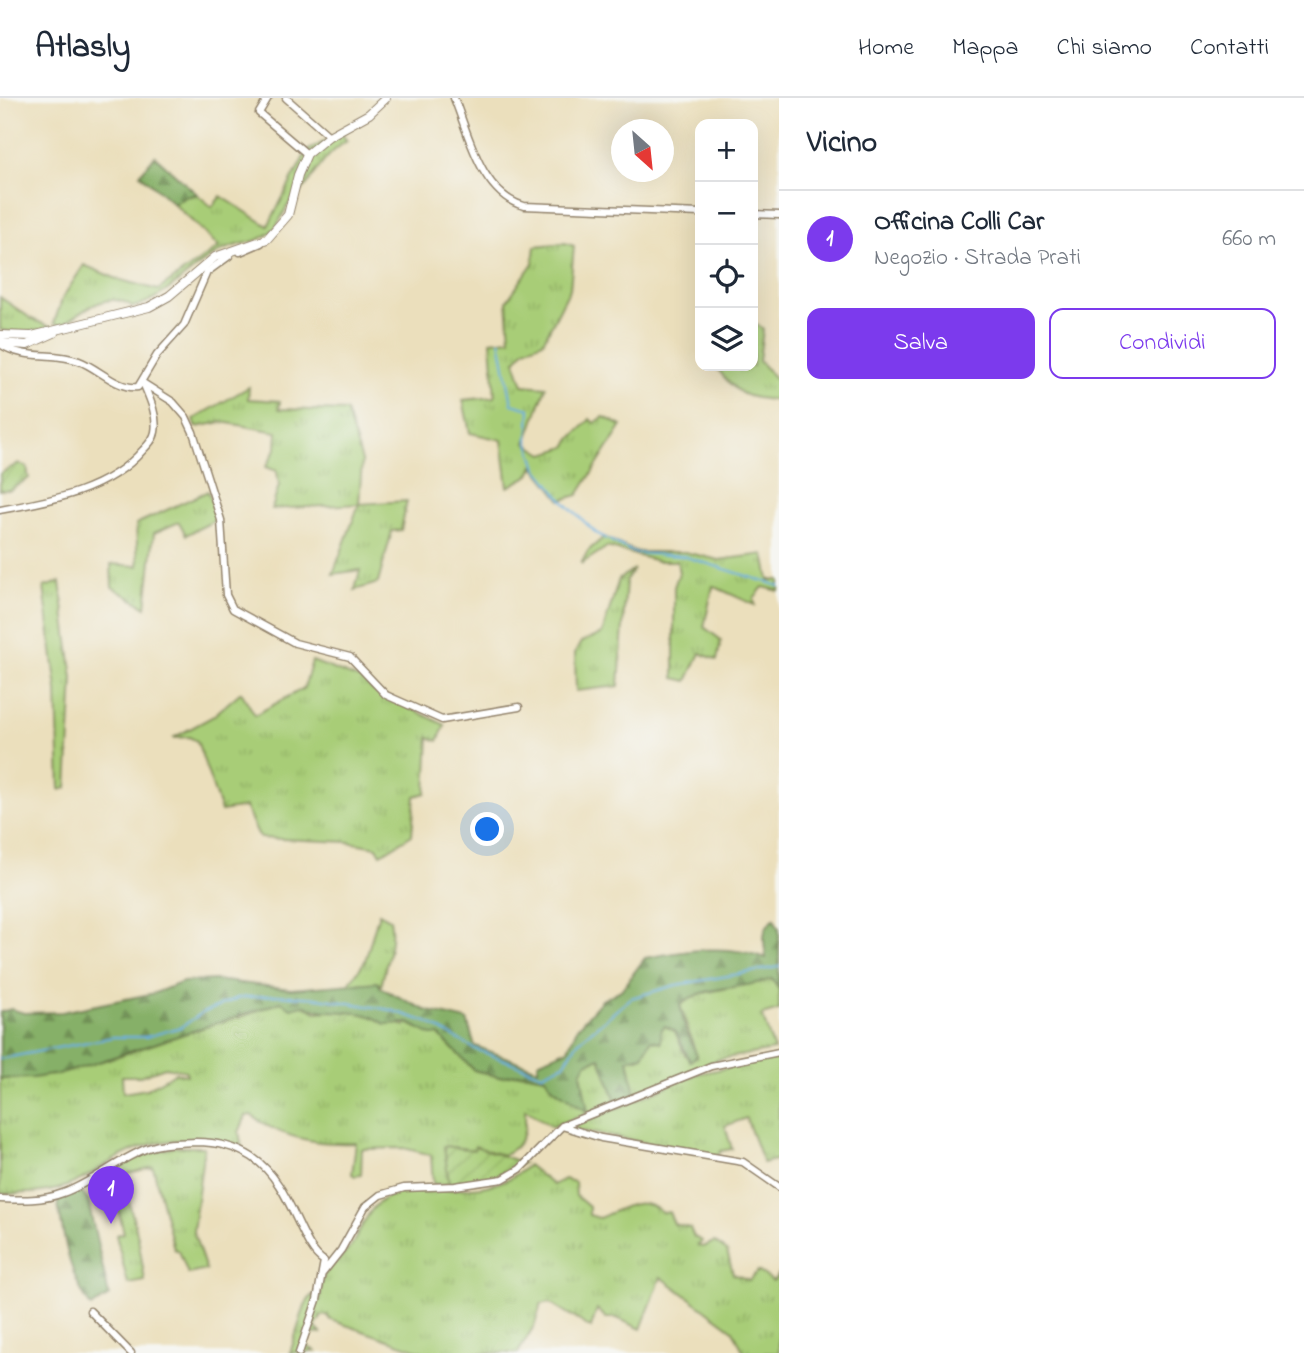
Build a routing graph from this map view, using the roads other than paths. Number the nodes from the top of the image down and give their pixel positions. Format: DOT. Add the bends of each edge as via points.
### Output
graph roads {
  1 [pos="268,98"];
  2 [pos="286,98"];
  3 [pos="386,98"];
  4 [pos="454,98"];
  5 [pos="329,135"];
  6 [pos="307,154"];
  7 [pos="695,213"];
  8 [pos="758,214"];
  9 [pos="779,215"];
  10 [pos="263,242"];
  11 [pos="58,330"];
  12 [pos="32,336"];
  13 [pos="1,339"];
  14 [pos="43,339"];
  15 [pos="19,350"];
  16 [pos="33,356"];
  17 [pos="143,383"];
  18 [pos="0,510"];
  19 [pos="519,707"];
  20 [pos="779,1052"];
  21 [pos="562,1126"];
  22 [pos="779,1187"];
  23 [pos="0,1199"];
  24 [pos="314,1251"];
  25 [pos="335,1257"];
  26 [pos="324,1261"];
  27 [pos="322,1274"];
  28 [pos="90,1311"];
  29 [pos="131,1353"];
  30 [pos="299,1353"];
  1 -- 6 [label="street" via="259,113"];
  2 -- 5 [label="street"];
  3 -- 5 [label="main road" via="369,114"];
  4 -- 7 [label="street" via="488,177 509,202"];
  5 -- 6 [label="main road"];
  6 -- 10 [label="main road" via="288,215"];
  8 -- 9 [label="street"];
  10 -- 11 [label="main road" via="215,257 175,292 149,307"];
  10 -- 17 [label="street" via="219,260 207,272 176,337 151,363"];
  11 -- 12 [label="main road"];
  11 -- 14 [label="main road"];
  12 -- 13 [label="main road"];
  12 -- 15 [label="main road"];
  13 -- 15 [label="main road"];
  14 -- 15 [label="main road"];
  14 -- 16 [label="street" via="30,350"];
  15 -- 16 [label="street"];
  16 -- 17 [label="street" via="79,361 132,388"];
  17 -- 18 [label="street" via="156,430 136,457 69,496"];
  17 -- 19 [label="street" via="173,402 193,432 221,520 226,595 233,609 295,643 350,657 386,695 442,720"];
  20 -- 21 [label="street" via="711,1066"];
  21 -- 22 [label="street" via="601,1138 743,1162"];
  21 -- 25 [label="street" via="520,1170 503,1179 404,1188 380,1195 365,1207"];
  23 -- 24 [label="street" via="48,1198 148,1148 209,1142 246,1154 272,1174"];
  24 -- 26 [label="street"];
  24 -- 27 [label="street"];
  25 -- 26 [label="street"];
  25 -- 27 [label="street"];
  26 -- 27 [label="street"];
  27 -- 30 [label="street"];
  28 -- 29 [label="street"];
}
